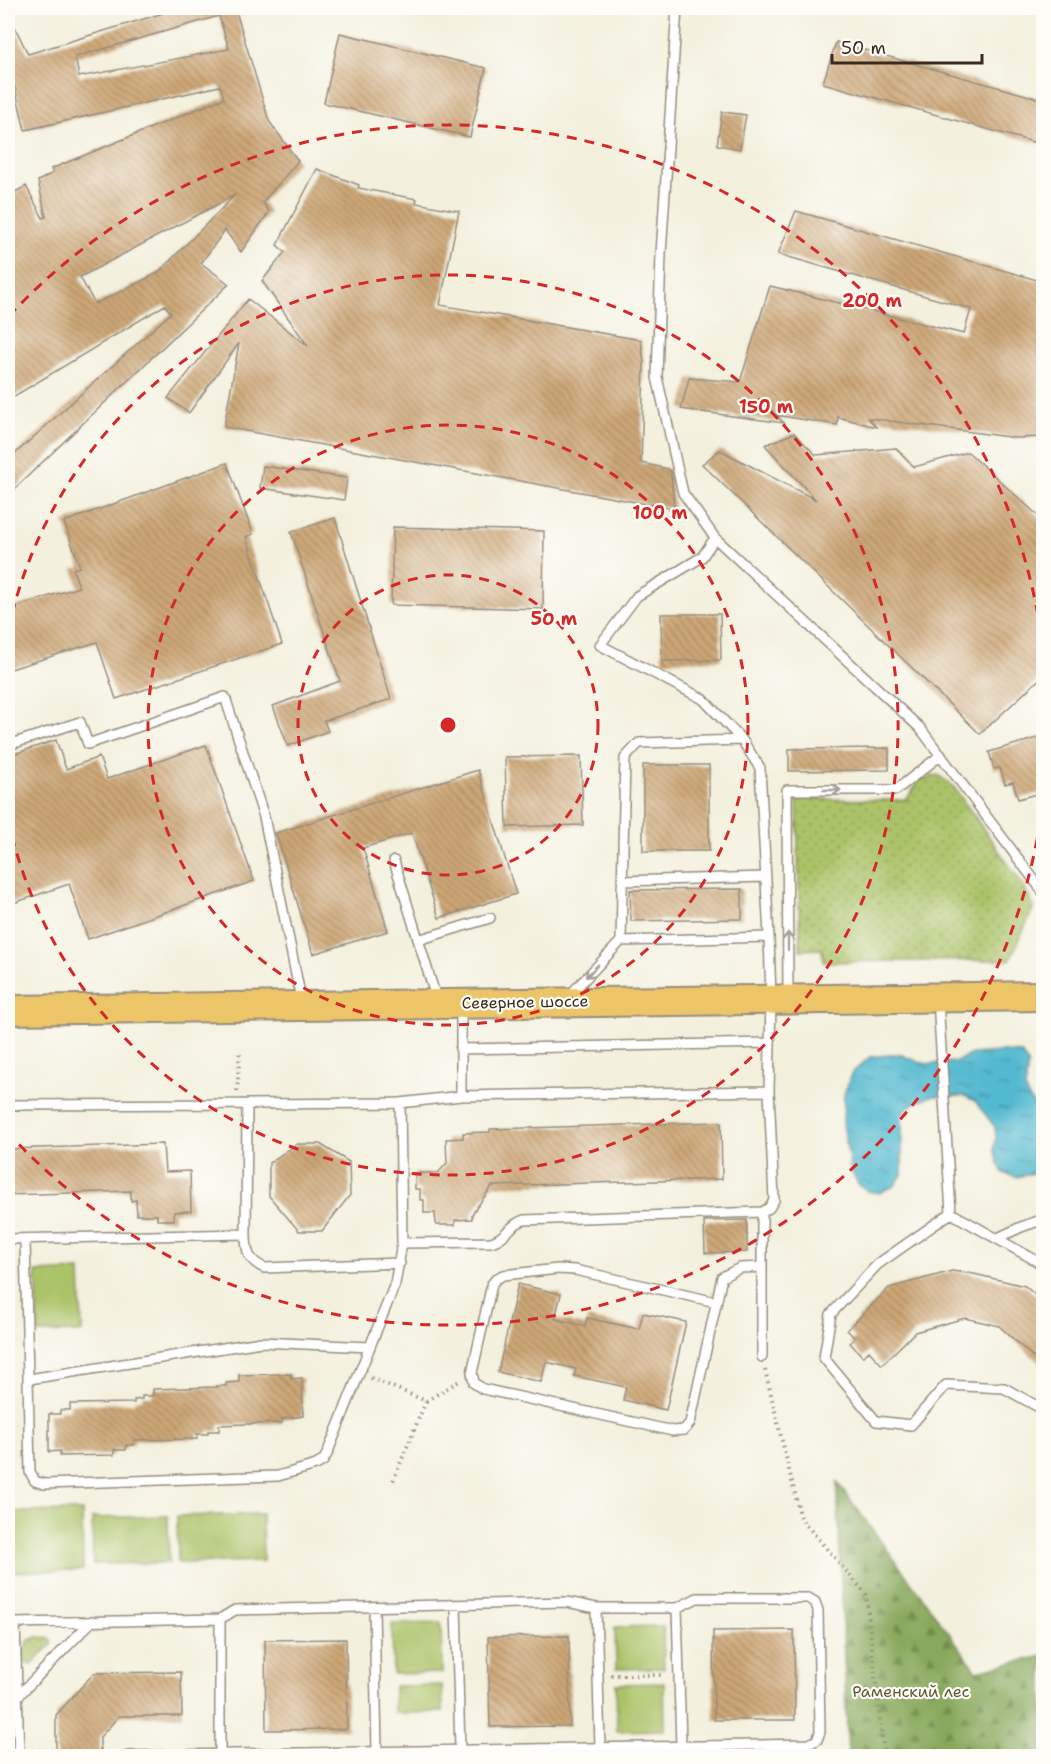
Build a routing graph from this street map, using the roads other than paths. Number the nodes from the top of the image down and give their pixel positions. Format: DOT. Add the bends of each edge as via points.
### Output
graph roads {
  1 [pos="677,8"];
  2 [pos="715,538"];
  3 [pos="742,741"];
  4 [pos="8,745"];
  5 [pos="940,755"];
  6 [pos="394,861"];
  7 [pos="766,877"];
  8 [pos="622,881"];
  9 [pos="1044,893"];
  10 [pos="490,918"];
  11 [pos="769,937"];
  12 [pos="418,940"];
  13 [pos="621,941"];
  14 [pos="1044,996"];
  15 [pos="938,998"];
  16 [pos="780,999"];
  17 [pos="563,1002"];
  18 [pos="449,1003"];
  19 [pos="303,1005"];
  20 [pos="8,1010"];
  21 [pos="770,1043"];
  22 [pos="460,1048"];
  23 [pos="769,1091"];
  24 [pos="461,1096"];
  25 [pos="400,1103"];
  26 [pos="247,1104"];
  27 [pos="8,1105"];
  28 [pos="762,1212"];
  29 [pos="951,1213"];
  30 [pos="1044,1220"];
  31 [pos="246,1234"];
  32 [pos="8,1239"];
  33 [pos="26,1239"];
  34 [pos="998,1239"];
  35 [pos="402,1243"];
  36 [pos="400,1263"];
  37 [pos="1044,1265"];
  38 [pos="762,1267"];
  39 [pos="716,1302"];
  40 [pos="370,1347"];
  41 [pos="762,1357"];
  42 [pos="28,1378"];
  43 [pos="1044,1410"];
  44 [pos="456,1605"];
  45 [pos="374,1607"];
  46 [pos="596,1608"];
  47 [pos="677,1608"];
  48 [pos="220,1618"];
  49 [pos="92,1622"];
  50 [pos="11,1626"];
  51 [pos="17,1697"];
  52 [pos="681,1746"];
  53 [pos="600,1747"];
  54 [pos="460,1750"];
  55 [pos="377,1751"];
  56 [pos="220,1753"];
  57 [pos="19,1756"];
  58 [pos="128,1756"];
  1 -- 2 [label="lane" via="657,377 683,493"];
  2 -- 3 [label="lane" via="702,557 637,596 600,645 703,699"];
  2 -- 5 [label="lane" via="920,729"];
  3 -- 7 [label="lane" via="760,768"];
  3 -- 8 [label="lane" via="639,743 625,758"];
  4 -- 19 [label="lane" via="80,722 88,744 225,697 264,817"];
  5 -- 9 [label="lane"];
  16 -- 5 [label="lane, one-way" via="787,790 896,790"];
  6 -- 12 [label="lane"];
  7 -- 8 [label="lane"];
  7 -- 11 [label="lane"];
  8 -- 13 [label="lane"];
  10 -- 12 [label="lane"];
  11 -- 13 [label="lane"];
  11 -- 16 [label="lane"];
  12 -- 18 [label="lane"];
  13 -- 17 [label="lane, one-way"];
  14 -- 15 [label="main road, Северное шоссе"];
  15 -- 16 [label="main road, Северное шоссе"];
  15 -- 29 [label="lane"];
  16 -- 17 [label="main road, Северное шоссе"];
  16 -- 21 [label="lane"];
  17 -- 18 [label="main road, Северное шоссе"];
  18 -- 19 [label="main road, Северное шоссе"];
  18 -- 22 [label="lane"];
  19 -- 20 [label="main road, Северное шоссе"];
  21 -- 22 [label="lane"];
  21 -- 23 [label="lane"];
  22 -- 24 [label="lane"];
  23 -- 24 [label="lane"];
  23 -- 28 [label="lane" via="774,1200"];
  24 -- 25 [label="lane"];
  25 -- 26 [label="lane"];
  25 -- 35 [label="lane"];
  26 -- 27 [label="lane"];
  26 -- 31 [label="lane"];
  28 -- 35 [label="lane" via="524,1220 491,1242"];
  28 -- 38 [label="lane"];
  29 -- 34 [label="lane"];
  29 -- 43 [label="lane" via="878,1264 831,1314 824,1358 876,1421 911,1425 946,1385 1005,1388"];
  30 -- 34 [label="lane"];
  31 -- 33 [label="lane"];
  31 -- 36 [label="lane" via="246,1251 252,1262 264,1268"];
  32 -- 33 [label="lane"];
  33 -- 42 [label="lane"];
  34 -- 37 [label="lane"];
  35 -- 36 [label="lane"];
  36 -- 40 [label="lane"];
  38 -- 39 [label="lane" via="740,1268 722,1277"];
  38 -- 41 [label="lane"];
  39 -- 39 [label="lane" via="690,1423 684,1430 673,1431 483,1389 474,1383 472,1373 492,1284 503,1275 575,1270"];
  40 -- 42 [label="lane" via="261,1342"];
  40 -- 42 [label="lane" via="327,1454 316,1465 278,1476 44,1484 35,1481 30,1472"];
  44 -- 45 [label="lane"];
  44 -- 46 [label="lane" via="567,1602"];
  44 -- 54 [label="lane"];
  45 -- 48 [label="lane" via="235,1610"];
  45 -- 55 [label="lane"];
  46 -- 47 [label="lane"];
  46 -- 53 [label="lane"];
  47 -- 52 [label="lane"];
  47 -- 52 [label="lane" via="697,1598 808,1598 818,1610 817,1740 809,1744"];
  48 -- 49 [label="lane"];
  48 -- 56 [label="lane"];
  49 -- 50 [label="lane"];
  49 -- 51 [label="lane"];
  50 -- 51 [label="lane"];
  51 -- 57 [label="lane"];
  52 -- 53 [label="lane"];
  53 -- 54 [label="lane"];
  54 -- 55 [label="lane"];
  55 -- 56 [label="lane"];
  56 -- 58 [label="lane"];
}
